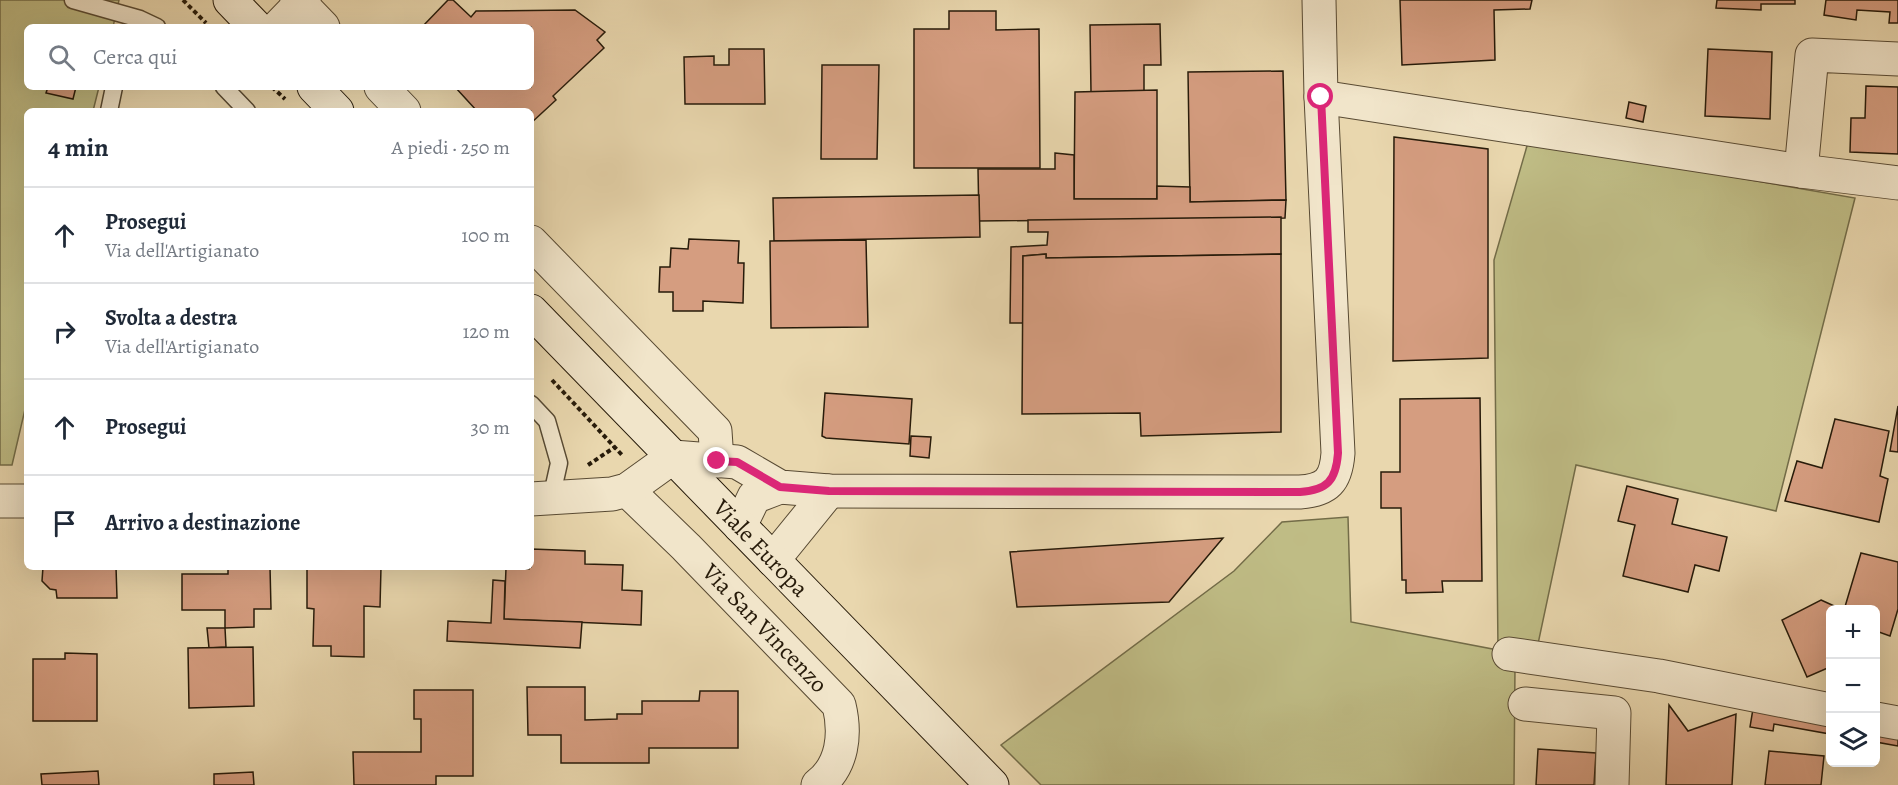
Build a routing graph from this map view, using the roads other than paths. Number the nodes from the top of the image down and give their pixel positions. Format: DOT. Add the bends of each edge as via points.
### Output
graph roads {
  1 [pos="73,0"];
  2 [pos="230,0"];
  3 [pos="1319,0"];
  4 [pos="300,1"];
  5 [pos="128,21"];
  6 [pos="253,24"];
  7 [pos="281,24"];
  8 [pos="320,24"];
  9 [pos="1898,59"];
  10 [pos="113,90"];
  11 [pos="227,90"];
  12 [pos="317,90"];
  13 [pos="384,90"];
  14 [pos="1321,97"];
  15 [pos="110,108"];
  16 [pos="244,108"];
  17 [pos="334,108"];
  18 [pos="401,108"];
  19 [pos="1801,171"];
  20 [pos="1898,183"];
  21 [pos="534,245"];
  22 [pos="534,314"];
  23 [pos="534,407"];
  24 [pos="674,457"];
  25 [pos="717,461"];
  26 [pos="780,487"];
  27 [pos="627,490"];
  28 [pos="829,491"];
  29 [pos="541,499"];
  30 [pos="740,526"];
  31 [pos="773,560"];
  32 [pos="1509,654"];
  33 [pos="1525,704"];
  34 [pos="1826,709"];
  35 [pos="1880,720"];
  36 [pos="1898,723"];
  37 [pos="818,785"];
  38 [pos="992,785"];
  39 [pos="1612,785"];
  1 -- 5 [label="lane"];
  2 -- 6 [label="street"];
  3 -- 14 [label="street"];
  4 -- 7 [label="street"];
  4 -- 8 [label="street"];
  9 -- 19 [label="street" via="1812,55"];
  10 -- 15 [label="lane"];
  11 -- 16 [label="lane"];
  12 -- 17 [label="street"];
  13 -- 18 [label="street"];
  14 -- 19 [label="street"];
  14 -- 28 [label="street" via="1338,453 1337,470 1329,483 1317,491 1300,492"];
  19 -- 20 [label="street"];
  21 -- 25 [label="street" via="715,431"];
  22 -- 24 [label="street, Viale Europa"];
  23 -- 29 [label="lane" via="547,421 559,463"];
  24 -- 25 [label="street"];
  24 -- 27 [label="street"];
  24 -- 30 [label="street, Viale Europa"];
  25 -- 26 [label="street" via="737,462"];
  26 -- 28 [label="street"];
  26 -- 30 [label="street" via="754,497"];
  27 -- 29 [label="street"];
  27 -- 37 [label="street, Via San Vincenzo" via="839,705 843,721 840,753 834,768"];
  28 -- 31 [label="street"];
  30 -- 31 [label="street, Viale Europa"];
  31 -- 38 [label="street, Viale Europa"];
  32 -- 34 [label="street" via="1659,676"];
  33 -- 39 [label="street" via="1614,713"];
  35 -- 36 [label="street"];
}
